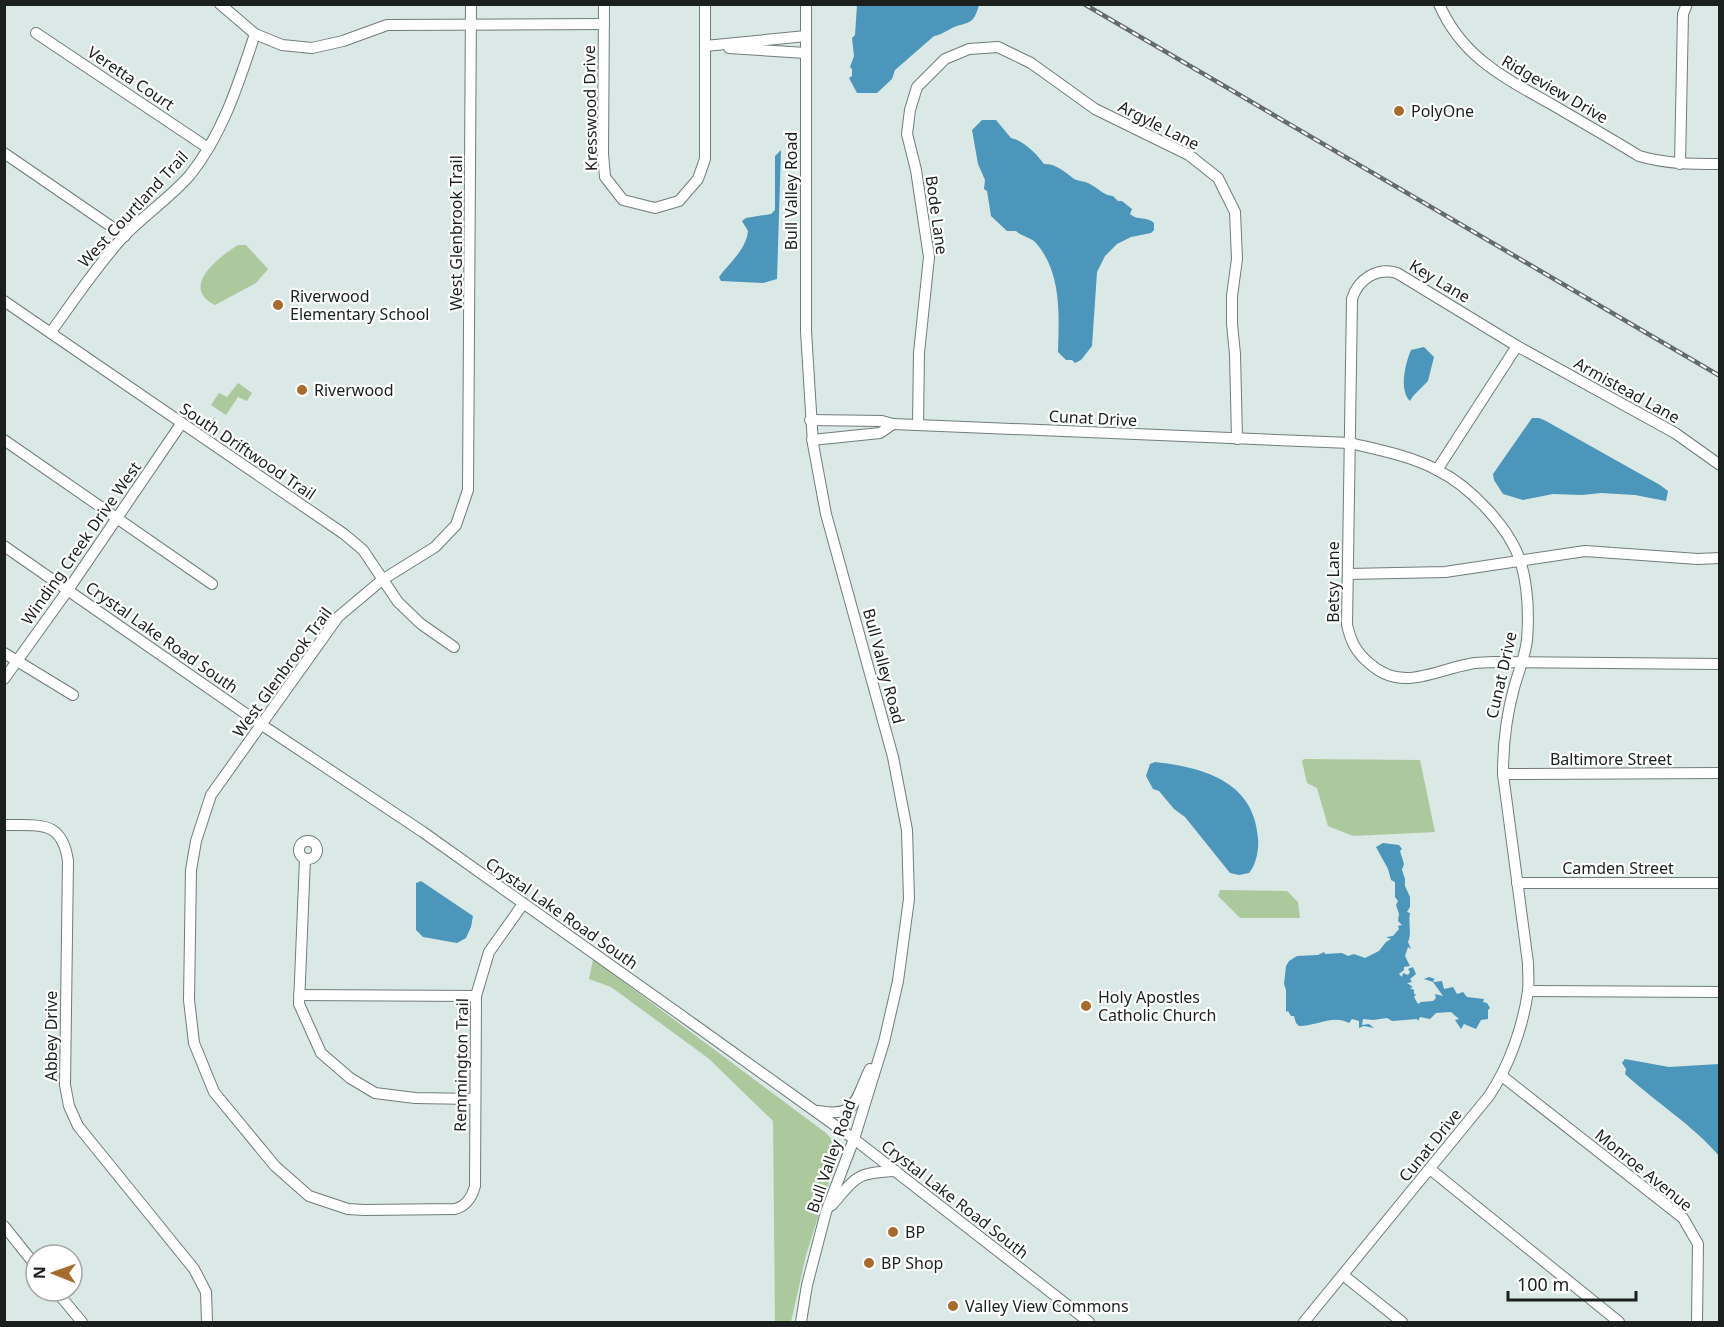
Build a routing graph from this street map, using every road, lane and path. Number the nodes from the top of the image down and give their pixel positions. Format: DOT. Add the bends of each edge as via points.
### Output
graph roads {
  1 [pos="220,4"];
  2 [pos="471,4"];
  3 [pos="604,4"];
  4 [pos="705,4"];
  5 [pos="806,4"];
  6 [pos="1439,4"];
  7 [pos="1687,4"];
  8 [pos="472,24"];
  9 [pos="604,24"];
  10 [pos="36,33"];
  11 [pos="255,34"];
  12 [pos="806,36"];
  13 [pos="705,46"];
  14 [pos="806,54"];
  15 [pos="945,59"];
  16 [pos="208,148"];
  17 [pos="4,153"];
  18 [pos="1680,164"];
  19 [pos="1719,164"];
  20 [pos="125,236"];
  21 [pos="4,301"];
  22 [pos="51,332"];
  23 [pos="1517,346"];
  24 [pos="810,420"];
  25 [pos="181,424"];
  26 [pos="893,424"];
  27 [pos="918,425"];
  28 [pos="1237,439"];
  29 [pos="4,440"];
  30 [pos="812,440"];
  31 [pos="1350,443"];
  32 [pos="1719,465"];
  33 [pos="1437,470"];
  34 [pos="117,518"];
  35 [pos="4,546"];
  36 [pos="1719,558"];
  37 [pos="1520,561"];
  38 [pos="1348,574"];
  39 [pos="382,580"];
  40 [pos="212,584"];
  41 [pos="68,590"];
  42 [pos="454,647"];
  43 [pos="4,653"];
  44 [pos="16,660"];
  45 [pos="1521,663"];
  46 [pos="1719,664"];
  47 [pos="4,679"];
  48 [pos="73,695"];
  49 [pos="262,725"];
  50 [pos="1719,773"];
  51 [pos="1503,774"];
  52 [pos="4,825"];
  53 [pos="305,859"];
  54 [pos="1517,883"];
  55 [pos="1719,884"];
  56 [pos="523,904"];
  57 [pos="1528,991"];
  58 [pos="1719,992"];
  59 [pos="299,995"];
  60 [pos="476,996"];
  61 [pos="884,1042"];
  62 [pos="1502,1076"];
  63 [pos="475,1100"];
  64 [pos="814,1111"];
  65 [pos="854,1139"];
  66 [pos="1430,1169"];
  67 [pos="896,1171"];
  68 [pos="468,1201"];
  69 [pos="826,1212"];
  70 [pos="4,1226"];
  71 [pos="24,1251"];
  72 [pos="1343,1275"];
  73 [pos="66,1303"];
  74 [pos="82,1323"];
  75 [pos="207,1323"];
  76 [pos="801,1323"];
  77 [pos="1089,1323"];
  78 [pos="1304,1323"];
  79 [pos="1402,1323"];
  80 [pos="1619,1323"];
  81 [pos="1697,1323"];
  1 -- 11 [label="street"];
  2 -- 8 [label="street, West Glenbrook Trail"];
  3 -- 9 [label="street, Kresswood Drive"];
  4 -- 13 [label="street, Kresswood Drive"];
  5 -- 12 [label="street, Bull Valley Road"];
  6 -- 18 [label="street, Ridgeview Drive" via="1459,39 1499,75 1639,156"];
  7 -- 18 [label="street" via="1683,14"];
  8 -- 9 [label="street"];
  8 -- 11 [label="street" via="387,25 312,48 282,45"];
  8 -- 39 [label="street, West Glenbrook Trail" via="468,490 456,525 435,547"];
  9 -- 13 [label="street, Kresswood Drive" via="605,177 623,200 655,208 679,201 698,179 705,159"];
  10 -- 16 [label="street, Veretta Court"];
  11 -- 16 [label="street, West Courtland Trail" via="234,96"];
  12 -- 13 [label="street"];
  12 -- 14 [label="street, Bull Valley Road"];
  13 -- 14 [label="street"];
  14 -- 24 [label="street, Bull Valley Road" via="806,331"];
  15 -- 27 [label="street, Bode Lane" via="917,87 907,134 929,258 919,353"];
  15 -- 28 [label="street, Argyle Lane" via="969,49 998,47 1031,63 1095,109 1189,155 1218,178 1235,212 1232,324"];
  16 -- 20 [label="street, West Courtland Trail" via="189,175"];
  17 -- 20 [label="street"];
  18 -- 19 [label="street, Ridgeview Drive"];
  20 -- 22 [label="street, West Courtland Trail" via="96,268"];
  21 -- 22 [label="street, South Driftwood Trail"];
  22 -- 25 [label="street, South Driftwood Trail"];
  23 -- 31 [label="street, Key Lane" via="1397,273 1383,271 1363,280 1352,299"];
  23 -- 32 [label="street, Armistead Lane" via="1675,433"];
  23 -- 33 [label="street"];
  24 -- 26 [label="street, Cunat Drive"];
  24 -- 30 [label="street, Bull Valley Road"];
  25 -- 34 [label="street, Winding Creek Drive West"];
  25 -- 39 [label="street, South Driftwood Trail" via="344,534 363,549"];
  26 -- 27 [label="street, Cunat Drive"];
  26 -- 30 [label="street, Cunat Drive" via="880,433"];
  27 -- 28 [label="street, Cunat Drive"];
  28 -- 31 [label="street, Cunat Drive"];
  29 -- 34 [label="street"];
  30 -- 61 [label="street, Bull Valley Road" via="826,514 893,757 907,830 909,899 898,981"];
  31 -- 33 [label="street, Cunat Drive"];
  31 -- 38 [label="street, Betsy Lane"];
  33 -- 37 [label="street, Cunat Drive" via="1461,485 1488,511"];
  34 -- 40 [label="street"];
  34 -- 41 [label="street, Winding Creek Drive West"];
  35 -- 41 [label="street, Crystal Lake Road South"];
  36 -- 37 [label="street" via="1594,550"];
  37 -- 38 [label="street" via="1445,572"];
  37 -- 45 [label="street, Cunat Drive" via="1528,610 1527,642"];
  38 -- 45 [label="street, Betsy Lane" via="1347,625 1351,642 1375,669 1394,678 1415,679 1469,664"];
  39 -- 42 [label="street, South Driftwood Trail" via="421,624"];
  39 -- 49 [label="street, West Glenbrook Trail" via="338,617"];
  41 -- 44 [label="street, Winding Creek Drive West"];
  41 -- 49 [label="street, Crystal Lake Road South"];
  43 -- 44 [label="street"];
  44 -- 47 [label="street, Winding Creek Drive West"];
  44 -- 48 [label="street"];
  45 -- 46 [label="street, Betsy Lane"];
  45 -- 51 [label="street, Cunat Drive" via="1504,731"];
  49 -- 56 [label="street, Crystal Lake Road South"];
  49 -- 68 [label="street, West Glenbrook Trail" via="212,795 196,841 191,870 189,1000 194,1044 214,1092 275,1166 309,1197 364,1210 455,1209"];
  50 -- 51 [label="street, Baltimore Street"];
  51 -- 54 [label="street, Cunat Drive"];
  52 -- 75 [label="street, Abbey Drive" via="41,826 56,831 66,845 65,1085 69,1106 78,1126 194,1269 206,1292"];
  53 -- 59 [label="street"];
  54 -- 55 [label="street, Camden Street"];
  54 -- 57 [label="street, Cunat Drive"];
  56 -- 60 [label="street, Remmington Trail" via="489,952"];
  56 -- 64 [label="street, Crystal Lake Road South"];
  57 -- 58 [label="street"];
  57 -- 62 [label="street, Cunat Drive"];
  59 -- 60 [label="street"];
  59 -- 63 [label="street" via="299,1004 321,1053 358,1083 375,1093"];
  60 -- 63 [label="street, Remmington Trail"];
  61 -- 64 [label="street" via="846,1113"];
  61 -- 65 [label="street, Bull Valley Road"];
  62 -- 66 [label="street, Cunat Drive"];
  62 -- 81 [label="street, Monroe Avenue" via="1683,1218 1698,1244"];
  63 -- 68 [label="street, Remmington Trail" via="475,1186"];
  64 -- 65 [label="street, Crystal Lake Road South"];
  65 -- 67 [label="street, Crystal Lake Road South"];
  65 -- 69 [label="street, Bull Valley Road"];
  66 -- 72 [label="street, Cunat Drive"];
  66 -- 80 [label="street"];
  67 -- 69 [label="street" via="856,1178"];
  67 -- 77 [label="street, Crystal Lake Road South"];
  69 -- 76 [label="street, Bull Valley Road"];
  70 -- 71 [label="street"];
  72 -- 78 [label="street, Cunat Drive"];
  72 -- 79 [label="street"];
  73 -- 74 [label="street"];
}
